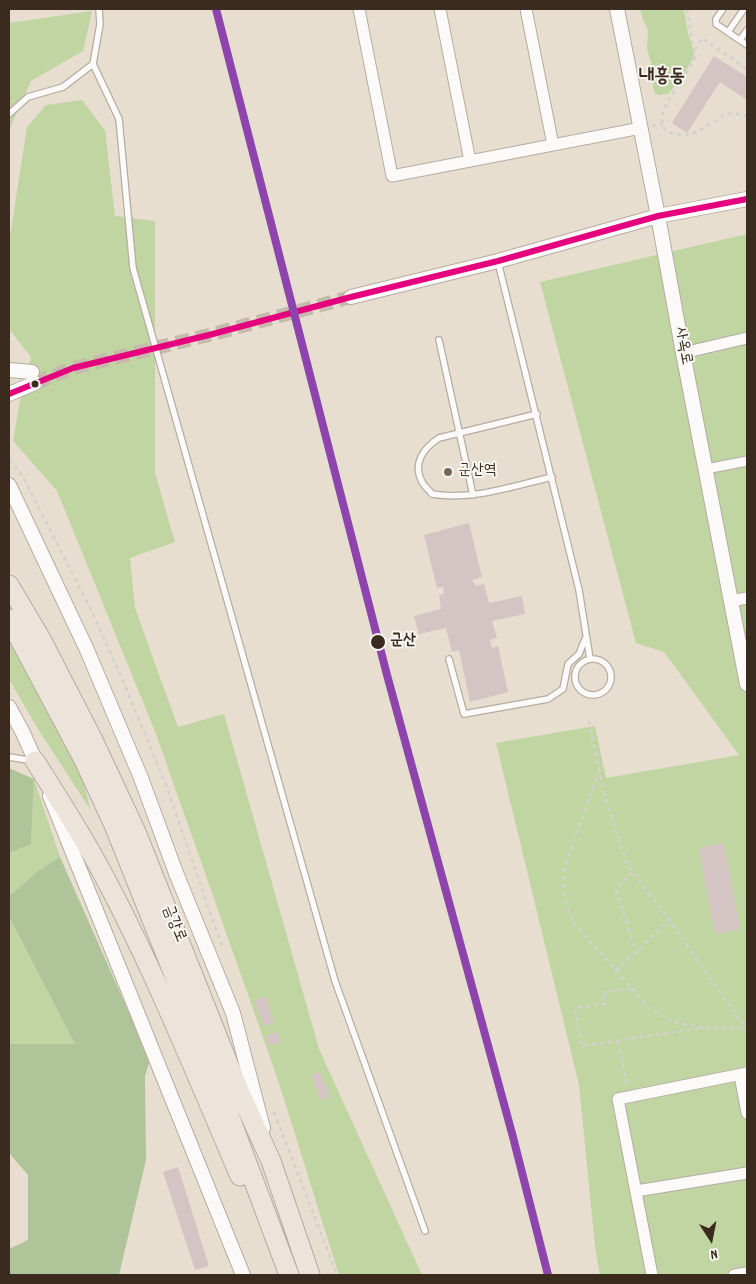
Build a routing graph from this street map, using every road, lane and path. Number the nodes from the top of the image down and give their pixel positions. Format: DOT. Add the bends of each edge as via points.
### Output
graph roads {
  1 [pos="99,9"];
  2 [pos="359,9"];
  3 [pos="440,9"];
  4 [pos="526,9"];
  5 [pos="617,9"];
  6 [pos="686,9"];
  7 [pos="723,9"];
  8 [pos="744,9"];
  9 [pos="747,30"];
  10 [pos="728,32"];
  11 [pos="740,40"];
  12 [pos="747,45"];
  13 [pos="695,51"];
  14 [pos="93,64"];
  15 [pos="747,70"];
  16 [pos="9,114"];
  17 [pos="747,116"];
  18 [pos="641,128"];
  19 [pos="553,145"];
  20 [pos="470,161"];
  21 [pos="747,199"];
  22 [pos="658,216"];
  23 [pos="498,261"];
  24 [pos="351,297"];
  25 [pos="747,338"];
  26 [pos="439,340"];
  27 [pos="683,353"];
  28 [pos="9,370"];
  29 [pos="9,394"];
  30 [pos="537,414"];
  31 [pos="459,434"];
  32 [pos="747,461"];
  33 [pos="706,469"];
  34 [pos="552,477"];
  35 [pos="9,485"];
  36 [pos="472,495"];
  37 [pos="9,585"];
  38 [pos="747,598"];
  39 [pos="731,601"];
  40 [pos="9,619"];
  41 [pos="586,637"];
  42 [pos="449,659"];
  43 [pos="590,659"];
  44 [pos="747,684"];
  45 [pos="9,707"];
  46 [pos="589,720"];
  47 [pos="9,757"];
  48 [pos="36,761"];
  49 [pos="599,770"];
  50 [pos="632,872"];
  51 [pos="669,920"];
  52 [pos="636,952"];
  53 [pos="616,972"];
  54 [pos="631,988"];
  55 [pos="747,1027"];
  56 [pos="704,1028"];
  57 [pos="618,1041"];
  58 [pos="743,1074"];
  59 [pos="629,1097"];
  60 [pos="747,1113"];
  61 [pos="271,1161"];
  62 [pos="747,1173"];
  63 [pos="636,1191"];
  64 [pos="426,1231"];
  65 [pos="747,1273"];
  66 [pos="243,1275"];
  67 [pos="282,1275"];
  68 [pos="289,1275"];
  69 [pos="310,1275"];
  70 [pos="652,1275"];
  71 [pos="734,1275"];
  1 -- 14 [label="lane" via="100,24"];
  2 -- 20 [label="street" via="392,176"];
  3 -- 20 [label="street"];
  4 -- 19 [label="street"];
  5 -- 18 [label="street, 사옥로"];
  6 -- 13 [label="path"];
  7 -- 10 [label="lane" via="715,22"];
  8 -- 10 [label="lane"];
  9 -- 11 [label="lane"];
  10 -- 11 [label="lane"];
  11 -- 12 [label="lane"];
  13 -- 15 [label="path" via="702,38"];
  13 -- 17 [label="path" via="691,67 663,113 666,131 684,136 728,114"];
  14 -- 16 [label="lane" via="63,87 28,97"];
  14 -- 64 [label="lane" via="119,118 132,268 335,982"];
  18 -- 19 [label="street"];
  18 -- 22 [label="street, 사옥로"];
  19 -- 20 [label="street"];
  21 -- 22 [label="street"];
  22 -- 23 [label="street"];
  22 -- 27 [label="street, 사옥로"];
  23 -- 24 [label="street"];
  23 -- 30 [label="lane"];
  25 -- 27 [label="street"];
  26 -- 31 [label="lane"];
  27 -- 33 [label="street, 사옥로"];
  28 -- 29 [label="street" via="33,377"];
  30 -- 31 [label="lane"];
  30 -- 34 [label="lane"];
  31 -- 36 [label="lane"];
  31 -- 36 [label="lane" via="439,438 421,455 422,482 432,494 450,497"];
  32 -- 33 [label="street"];
  33 -- 39 [label="street, 사옥로"];
  34 -- 36 [label="lane"];
  34 -- 41 [label="lane" via="579,590"];
  35 -- 61 [label="street" via="142,778 233,1013"];
  37 -- 61 [label="highway, 금강로" via="92,738 136,832"];
  38 -- 39 [label="street"];
  39 -- 44 [label="street, 사옥로"];
  40 -- 68 [label="highway, 금강로" via="84,760 114,825 211,1067"];
  41 -- 42 [label="lane" via="579,654 568,664 563,689 548,698 464,714"];
  41 -- 43 [label="lane"];
  43 -- 43 [label="lane" via="604,662 611,672 608,689 591,696 580,691 575,680 577,668"];
  45 -- 48 [label="street"];
  46 -- 49 [label="path"];
  47 -- 48 [label="lane"];
  48 -- 66 [label="street"];
  48 -- 67 [label="highway" via="98,864 162,995"];
  49 -- 50 [label="path" via="621,848"];
  49 -- 53 [label="path" via="564,869 562,884 568,911 575,924"];
  50 -- 51 [label="path"];
  50 -- 52 [label="path" via="616,889"];
  51 -- 52 [label="path"];
  51 -- 55 [label="path"];
  52 -- 53 [label="path"];
  53 -- 54 [label="path"];
  54 -- 56 [label="path" via="649,1008 671,1021"];
  54 -- 57 [label="path" via="602,993 605,1004 575,1008 582,1046"];
  55 -- 56 [label="path"];
  56 -- 57 [label="path"];
  57 -- 59 [label="path"];
  58 -- 59 [label="street"];
  58 -- 60 [label="street"];
  59 -- 63 [label="street" via="618,1099"];
  61 -- 69 [label="highway, 금강로"];
  62 -- 63 [label="street"];
  63 -- 70 [label="street"];
  65 -- 71 [label="street"];
}
